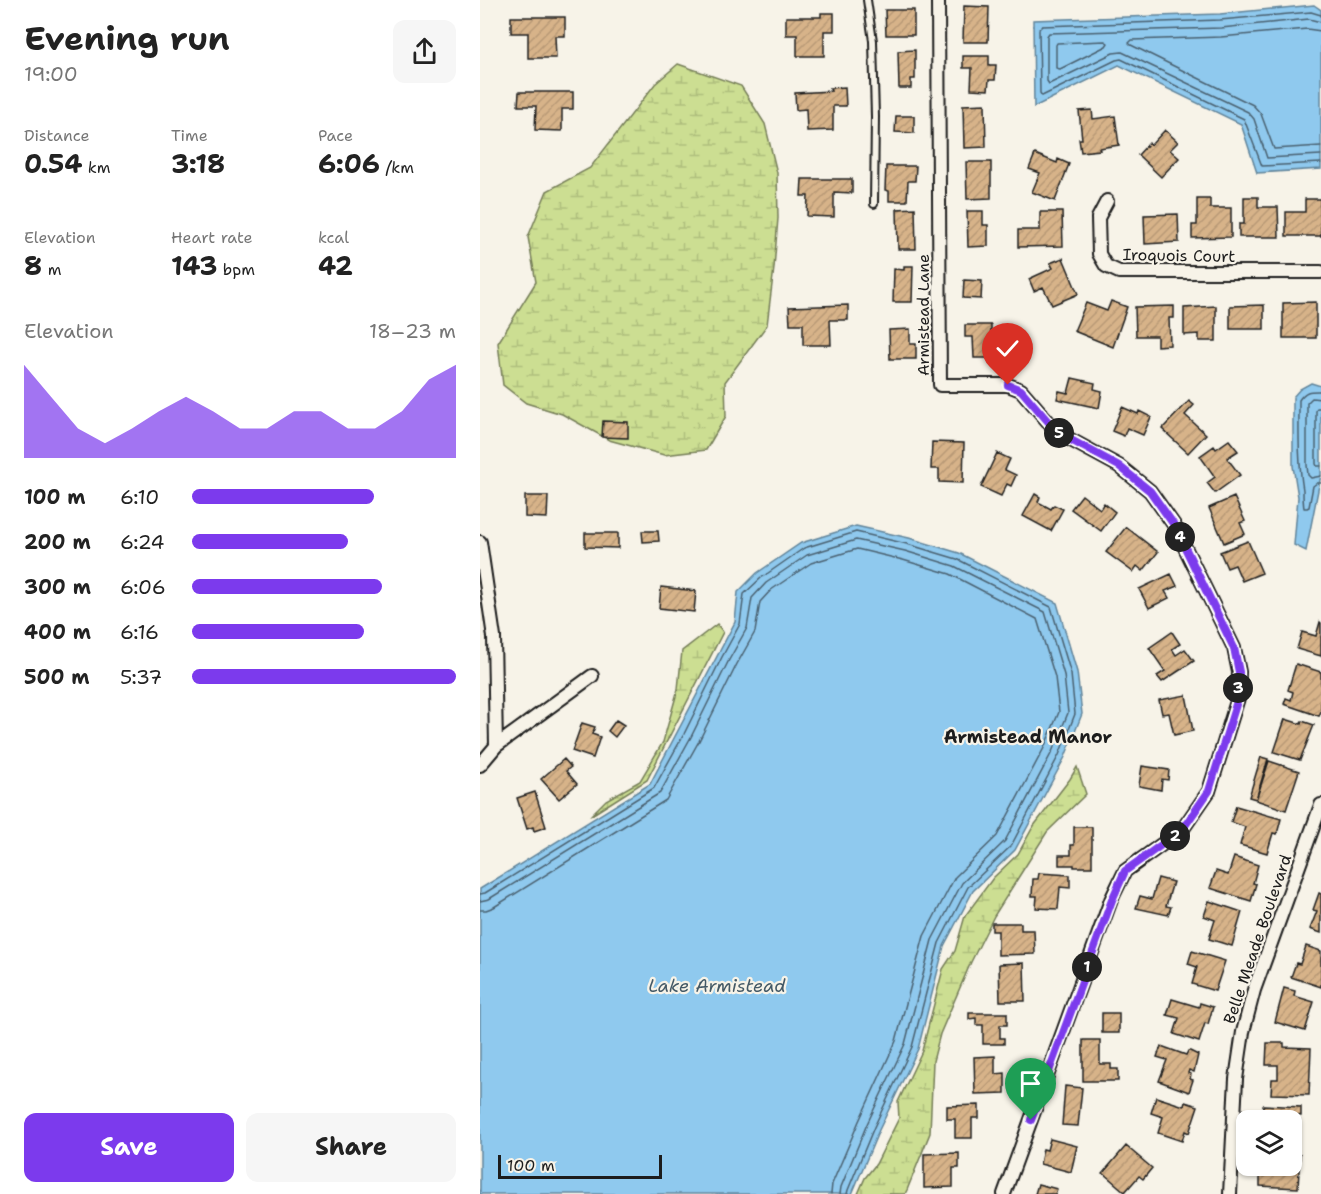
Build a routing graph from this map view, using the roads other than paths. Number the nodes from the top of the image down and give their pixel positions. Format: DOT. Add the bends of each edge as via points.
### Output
graph roads {
  1 [pos="867,0"];
  2 [pos="938,0"];
  3 [pos="1107,201"];
  4 [pos="874,204"];
  5 [pos="1321,272"];
  6 [pos="480,542"];
  7 [pos="592,676"];
  8 [pos="496,746"];
  9 [pos="480,765"];
  10 [pos="1321,805"];
  11 [pos="1004,1194"];
  12 [pos="1230,1194"];
  1 -- 4 [label="lane" via="873,41"];
  2 -- 11 [label="street, Armistead Lane" via="940,385 1008,385 1021,390 1058,433 1119,466 1150,491 1174,525 1234,648 1239,672 1238,698 1209,791 1182,830 1125,871"];
  3 -- 5 [label="street, Iroquois Court" via="1098,218 1099,254 1107,266 1119,272"];
  6 -- 8 [label="street" via="494,636"];
  7 -- 8 [label="street"];
  8 -- 9 [label="street"];
  10 -- 12 [label="street, Belle Meade Boulevard" via="1254,990 1243,1032 1236,1079"];
}
